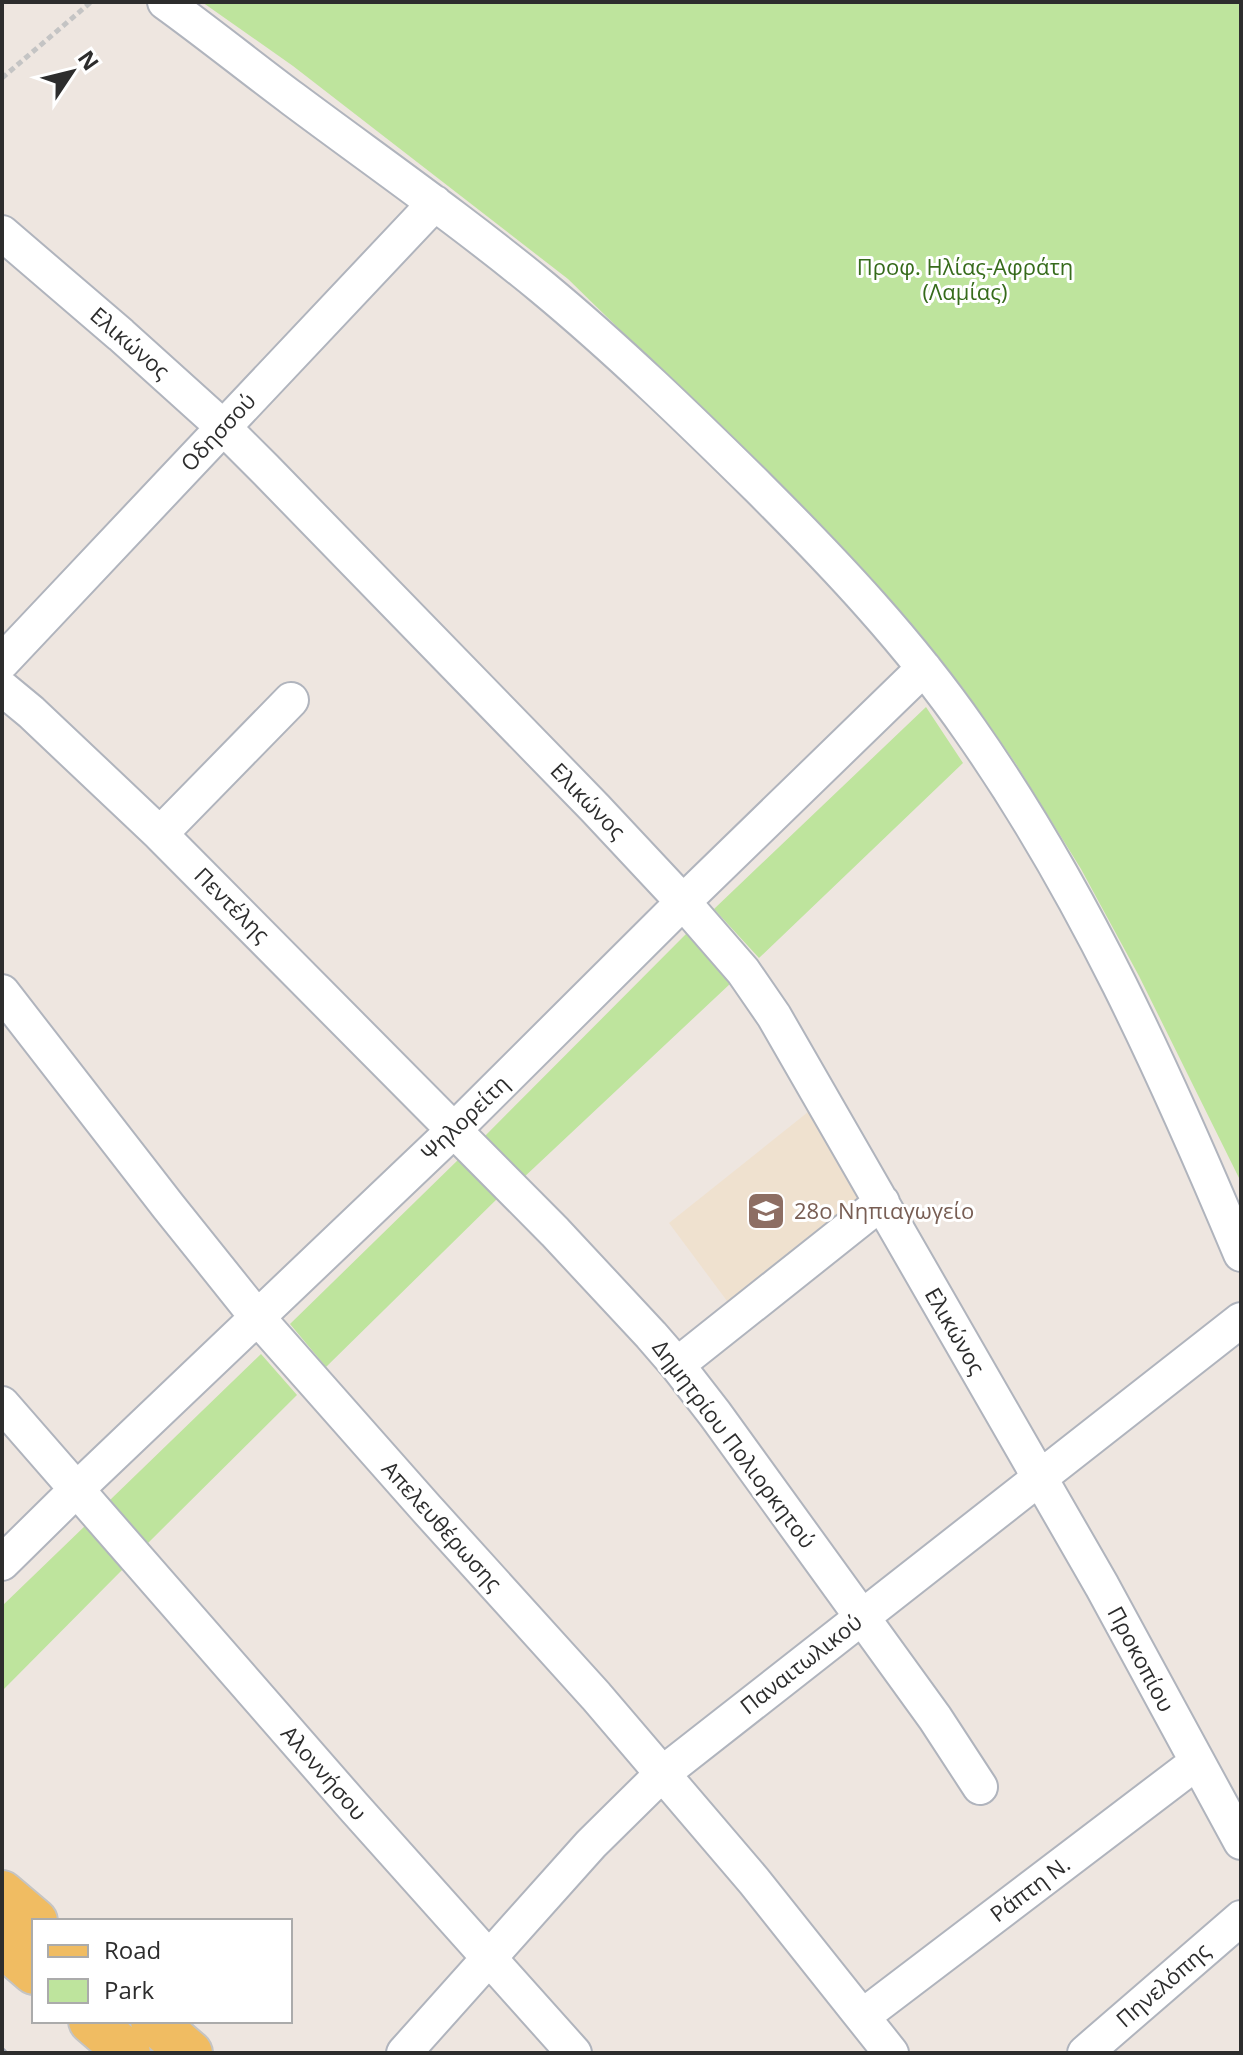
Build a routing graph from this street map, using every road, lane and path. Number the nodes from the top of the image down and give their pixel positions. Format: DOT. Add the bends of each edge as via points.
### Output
graph roads {
  1 [pos="91,2"];
  2 [pos="165,2"];
  3 [pos="2,78"];
  4 [pos="435,203"];
  5 [pos="2,233"];
  6 [pos="223,427"];
  7 [pos="2,662"];
  8 [pos="924,668"];
  9 [pos="2,688"];
  10 [pos="291,700"];
  11 [pos="160,834"];
  12 [pos="683,902"];
  13 [pos="2,992"];
  14 [pos="454,1130"];
  15 [pos="882,1202"];
  16 [pos="1241,1254"];
  17 [pos="257,1317"];
  18 [pos="1241,1320"];
  19 [pos="677,1365"];
  20 [pos="2,1404"];
  21 [pos="1039,1478"];
  22 [pos="77,1489"];
  23 [pos="2,1563"];
  24 [pos="862,1616"];
  25 [pos="1197,1762"];
  26 [pos="662,1774"];
  27 [pos="980,1787"];
  28 [pos="1241,1842"];
  29 [pos="2,1893"];
  30 [pos="1241,1918"];
  31 [pos="33,1919"];
  32 [pos="2,1944"];
  33 [pos="489,1958"];
  34 [pos="32,1970"];
  35 [pos="863,2016"];
  36 [pos="93,2023"];
  37 [pos="155,2023"];
  38 [pos="128,2053"];
  39 [pos="190,2053"];
  40 [pos="404,2053"];
  41 [pos="574,2053"];
  42 [pos="891,2053"];
  43 [pos="1085,2053"];
  1 -- 3 [label="path"];
  2 -- 4 [label="street"];
  4 -- 6 [label="street, Οδησσού"];
  4 -- 8 [label="street" via="545,289 699,429 819,549"];
  5 -- 6 [label="street, Ελικώνος"];
  6 -- 7 [label="street, Οδησσού"];
  6 -- 12 [label="street, Ελικώνος"];
  8 -- 12 [label="street, Ψηλορείτη"];
  8 -- 16 [label="street" via="999,771 1061,872 1156,1061"];
  9 -- 11 [label="street, Πεντέλης"];
  10 -- 11 [label="street"];
  11 -- 14 [label="street, Πεντέλης"];
  12 -- 14 [label="street, Ψηλορείτη"];
  12 -- 15 [label="street, Ελικώνος" via="774,1016"];
  13 -- 17 [label="street, Απελευθέρωσης"];
  14 -- 17 [label="street, Ψηλορείτη"];
  14 -- 19 [label="street, Δημητρίου Πολιορκητού"];
  15 -- 19 [label="street"];
  15 -- 21 [label="street, Ελικώνος"];
  17 -- 22 [label="street, Ψηλορείτη"];
  17 -- 26 [label="street, Απελευθέρωσης"];
  18 -- 21 [label="street, Παναιτωλικού"];
  19 -- 24 [label="street, Δημητρίου Πολιορκητού"];
  20 -- 22 [label="street, Αλοννήσου"];
  21 -- 24 [label="street, Παναιτωλικού"];
  21 -- 25 [label="street, Προκοπίου"];
  22 -- 23 [label="street, Ψηλορείτη"];
  22 -- 33 [label="street, Αλοννήσου"];
  24 -- 26 [label="street, Παναιτωλικού"];
  24 -- 27 [label="street, Δημητρίου Πολιορκητού"];
  25 -- 28 [label="street, Προκοπίου"];
  25 -- 35 [label="street, Ράπτη Ν."];
  26 -- 33 [label="street, Παναιτωλικού"];
  26 -- 35 [label="street, Απελευθέρωσης"];
  29 -- 31 [label="main road"];
  30 -- 43 [label="street, Πηνελόπης"];
  32 -- 34 [label="main road"];
  33 -- 40 [label="street, Παναιτωλικού"];
  33 -- 41 [label="street, Αλοννήσου"];
  35 -- 42 [label="street, Απελευθέρωσης"];
  36 -- 38 [label="main road"];
  37 -- 39 [label="main road"];
}
